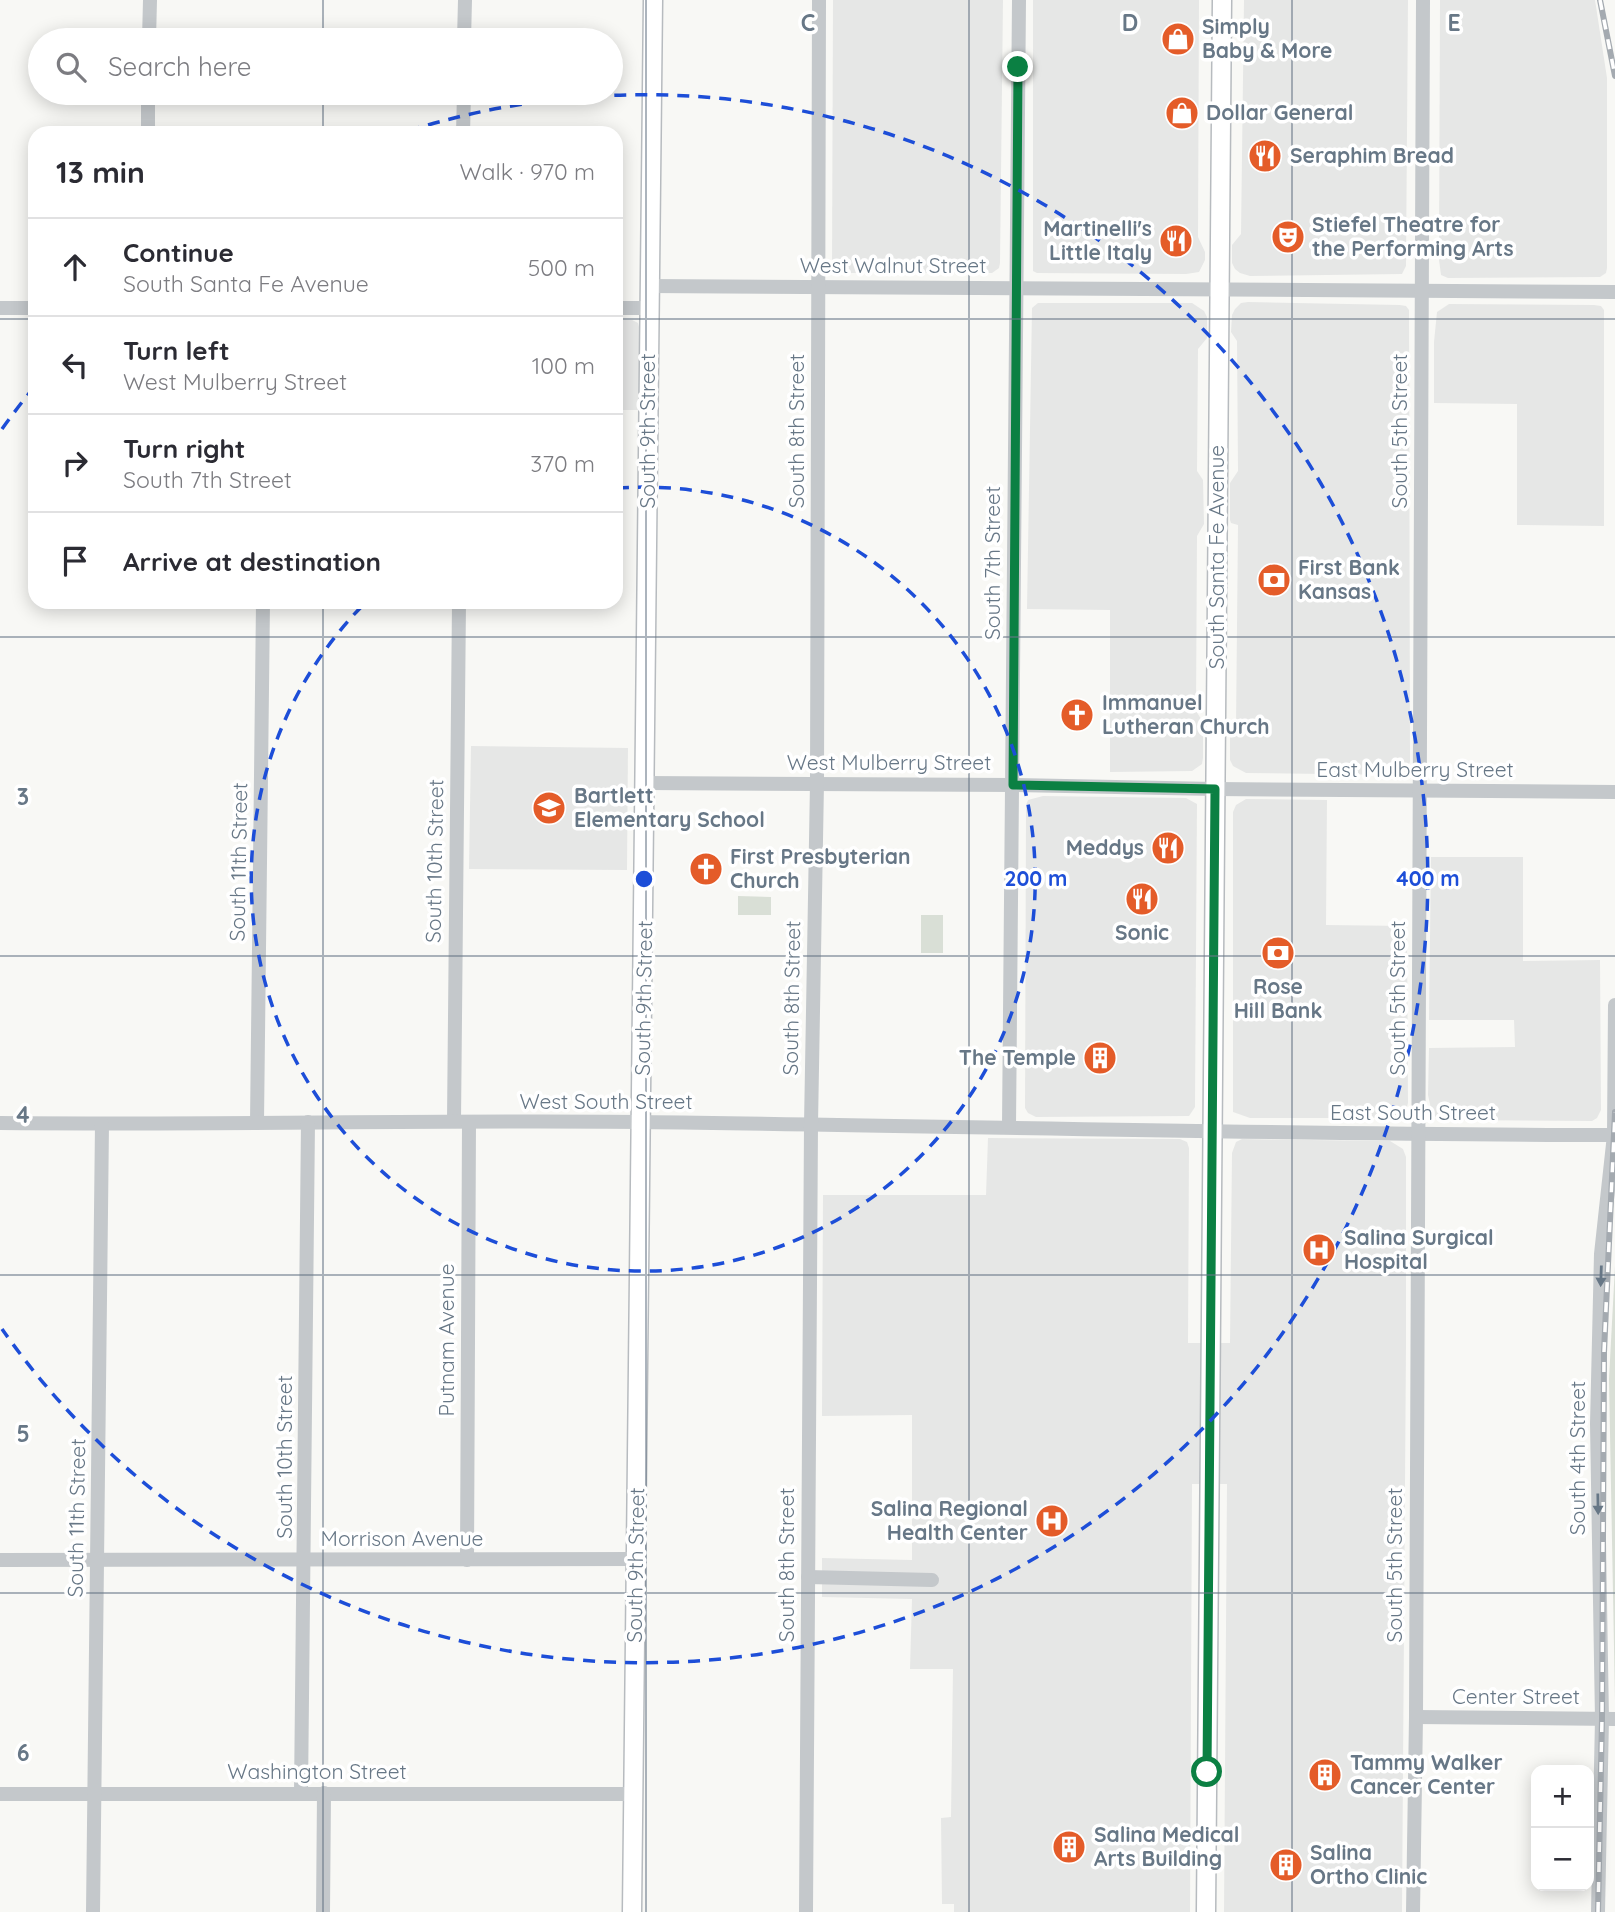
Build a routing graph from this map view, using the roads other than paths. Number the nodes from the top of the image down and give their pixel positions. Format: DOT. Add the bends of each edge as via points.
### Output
graph roads {
  1 [pos="150,0"];
  2 [pos="465,0"];
  3 [pos="653,0"];
  4 [pos="819,0"];
  5 [pos="1018,0"];
  6 [pos="1222,0"];
  7 [pos="1423,0"];
  8 [pos="149,28"];
  9 [pos="464,28"];
  10 [pos="148,105"];
  11 [pos="464,105"];
  12 [pos="148,126"];
  13 [pos="463,126"];
  14 [pos="649,286"];
  15 [pos="818,286"];
  16 [pos="1016,287"];
  17 [pos="1220,288"];
  18 [pos="1422,289"];
  19 [pos="1615,292"];
  20 [pos="0,308"];
  21 [pos="28,308"];
  22 [pos="623,308"];
  23 [pos="649,308"];
  24 [pos="263,609"];
  25 [pos="459,609"];
  26 [pos="646,783"];
  27 [pos="817,783"];
  28 [pos="1013,785"];
  29 [pos="1215,789"];
  30 [pos="1420,791"];
  31 [pos="1615,792"];
  32 [pos="1615,1004"];
  33 [pos="454,1121"];
  34 [pos="257,1122"];
  35 [pos="308,1122"];
  36 [pos="469,1122"];
  37 [pos="642,1122"];
  38 [pos="0,1123"];
  39 [pos="102,1124"];
  40 [pos="811,1125"];
  41 [pos="1009,1126"];
  42 [pos="1212,1133"];
  43 [pos="1418,1135"];
  44 [pos="1614,1135"];
  45 [pos="636,1559"];
  46 [pos="0,1560"];
  47 [pos="98,1560"];
  48 [pos="305,1560"];
  49 [pos="467,1560"];
  50 [pos="808,1577"];
  51 [pos="932,1580"];
  52 [pos="1416,1717"];
  53 [pos="1609,1719"];
  54 [pos="95,1793"];
  55 [pos="301,1793"];
  56 [pos="324,1793"];
  57 [pos="0,1794"];
  58 [pos="634,1794"];
  59 [pos="93,1912"];
  60 [pos="323,1912"];
  61 [pos="632,1912"];
  62 [pos="806,1912"];
  63 [pos="1206,1912"];
  64 [pos="1413,1912"];
  65 [pos="1598,1912"];
  1 -- 8 [label="street"];
  2 -- 9 [label="street"];
  3 -- 14 [label="main road, South 9th Street"];
  4 -- 15 [label="street, South 8th Street"];
  5 -- 16 [label="street, South 7th Street"];
  6 -- 17 [label="main road, South Santa Fe Avenue"];
  7 -- 18 [label="street, South 5th Street"];
  10 -- 12 [label="street"];
  11 -- 13 [label="street"];
  14 -- 15 [label="street, West Walnut Street"];
  14 -- 23 [label="main road, South 9th Street"];
  15 -- 16 [label="street, West Walnut Street"];
  15 -- 27 [label="street, South 8th Street"];
  16 -- 17 [label="street, West Walnut Street"];
  16 -- 28 [label="street, South 7th Street"];
  17 -- 18 [label="street, West Walnut Street"];
  17 -- 29 [label="main road, South Santa Fe Avenue"];
  18 -- 19 [label="street, West Walnut Street"];
  18 -- 30 [label="street, South 5th Street"];
  20 -- 21 [label="street"];
  22 -- 23 [label="street"];
  23 -- 26 [label="main road, South 9th Street"];
  24 -- 34 [label="street, South 11th Street"];
  25 -- 33 [label="street, South 10th Street"];
  26 -- 27 [label="street, West Mulberry Street"];
  26 -- 37 [label="main road, South 9th Street"];
  27 -- 28 [label="street, West Mulberry Street"];
  27 -- 40 [label="street, South 8th Street"];
  28 -- 29 [label="street, West Mulberry Street"];
  28 -- 41 [label="street, South 7th Street"];
  29 -- 30 [label="street, East Mulberry Street"];
  29 -- 42 [label="main road, South Santa Fe Avenue"];
  30 -- 31 [label="street, East Mulberry Street"];
  30 -- 43 [label="street, South 5th Street"];
  32 -- 44 [label="street, South 4th Street"];
  33 -- 35 [label="street, West South Street"];
  33 -- 36 [label="street, West South Street"];
  34 -- 35 [label="street, West South Street"];
  34 -- 39 [label="street, West South Street"];
  35 -- 48 [label="street, South 10th Street"];
  36 -- 37 [label="street, West South Street"];
  36 -- 49 [label="street, Putnam Avenue"];
  37 -- 40 [label="street, West South Street"];
  37 -- 45 [label="main road, South 9th Street"];
  38 -- 39 [label="street, West South Street"];
  39 -- 47 [label="street, South 11th Street"];
  40 -- 41 [label="street, West South Street"];
  40 -- 50 [label="street, South 8th Street"];
  41 -- 42 [label="street, West South Street"];
  42 -- 43 [label="street, East South Street"];
  42 -- 63 [label="main road, South Santa Fe Avenue"];
  43 -- 44 [label="street, East South Street"];
  43 -- 52 [label="street, South 5th Street"];
  44 -- 53 [label="street, South 4th Street, one-way" via="1601,1254 1597,1424"];
  45 -- 49 [label="street, Morrison Avenue"];
  45 -- 58 [label="main road, South 9th Street"];
  46 -- 47 [label="street, Morrison Avenue"];
  47 -- 48 [label="street, Morrison Avenue"];
  47 -- 54 [label="street, South 11th Street"];
  48 -- 49 [label="street, Morrison Avenue"];
  48 -- 55 [label="street, South 10th Street"];
  50 -- 51 [label="street"];
  50 -- 62 [label="street, South 8th Street"];
  52 -- 53 [label="street, Center Street"];
  52 -- 64 [label="street, South 5th Street"];
  53 -- 65 [label="street, South 4th Street"];
  54 -- 55 [label="street, Washington Street"];
  54 -- 57 [label="street, Washington Street"];
  54 -- 59 [label="street, South 11th Street"];
  55 -- 56 [label="street, Washington Street"];
  56 -- 58 [label="street, Washington Street"];
  56 -- 60 [label="street"];
  58 -- 61 [label="main road, South 9th Street"];
}
